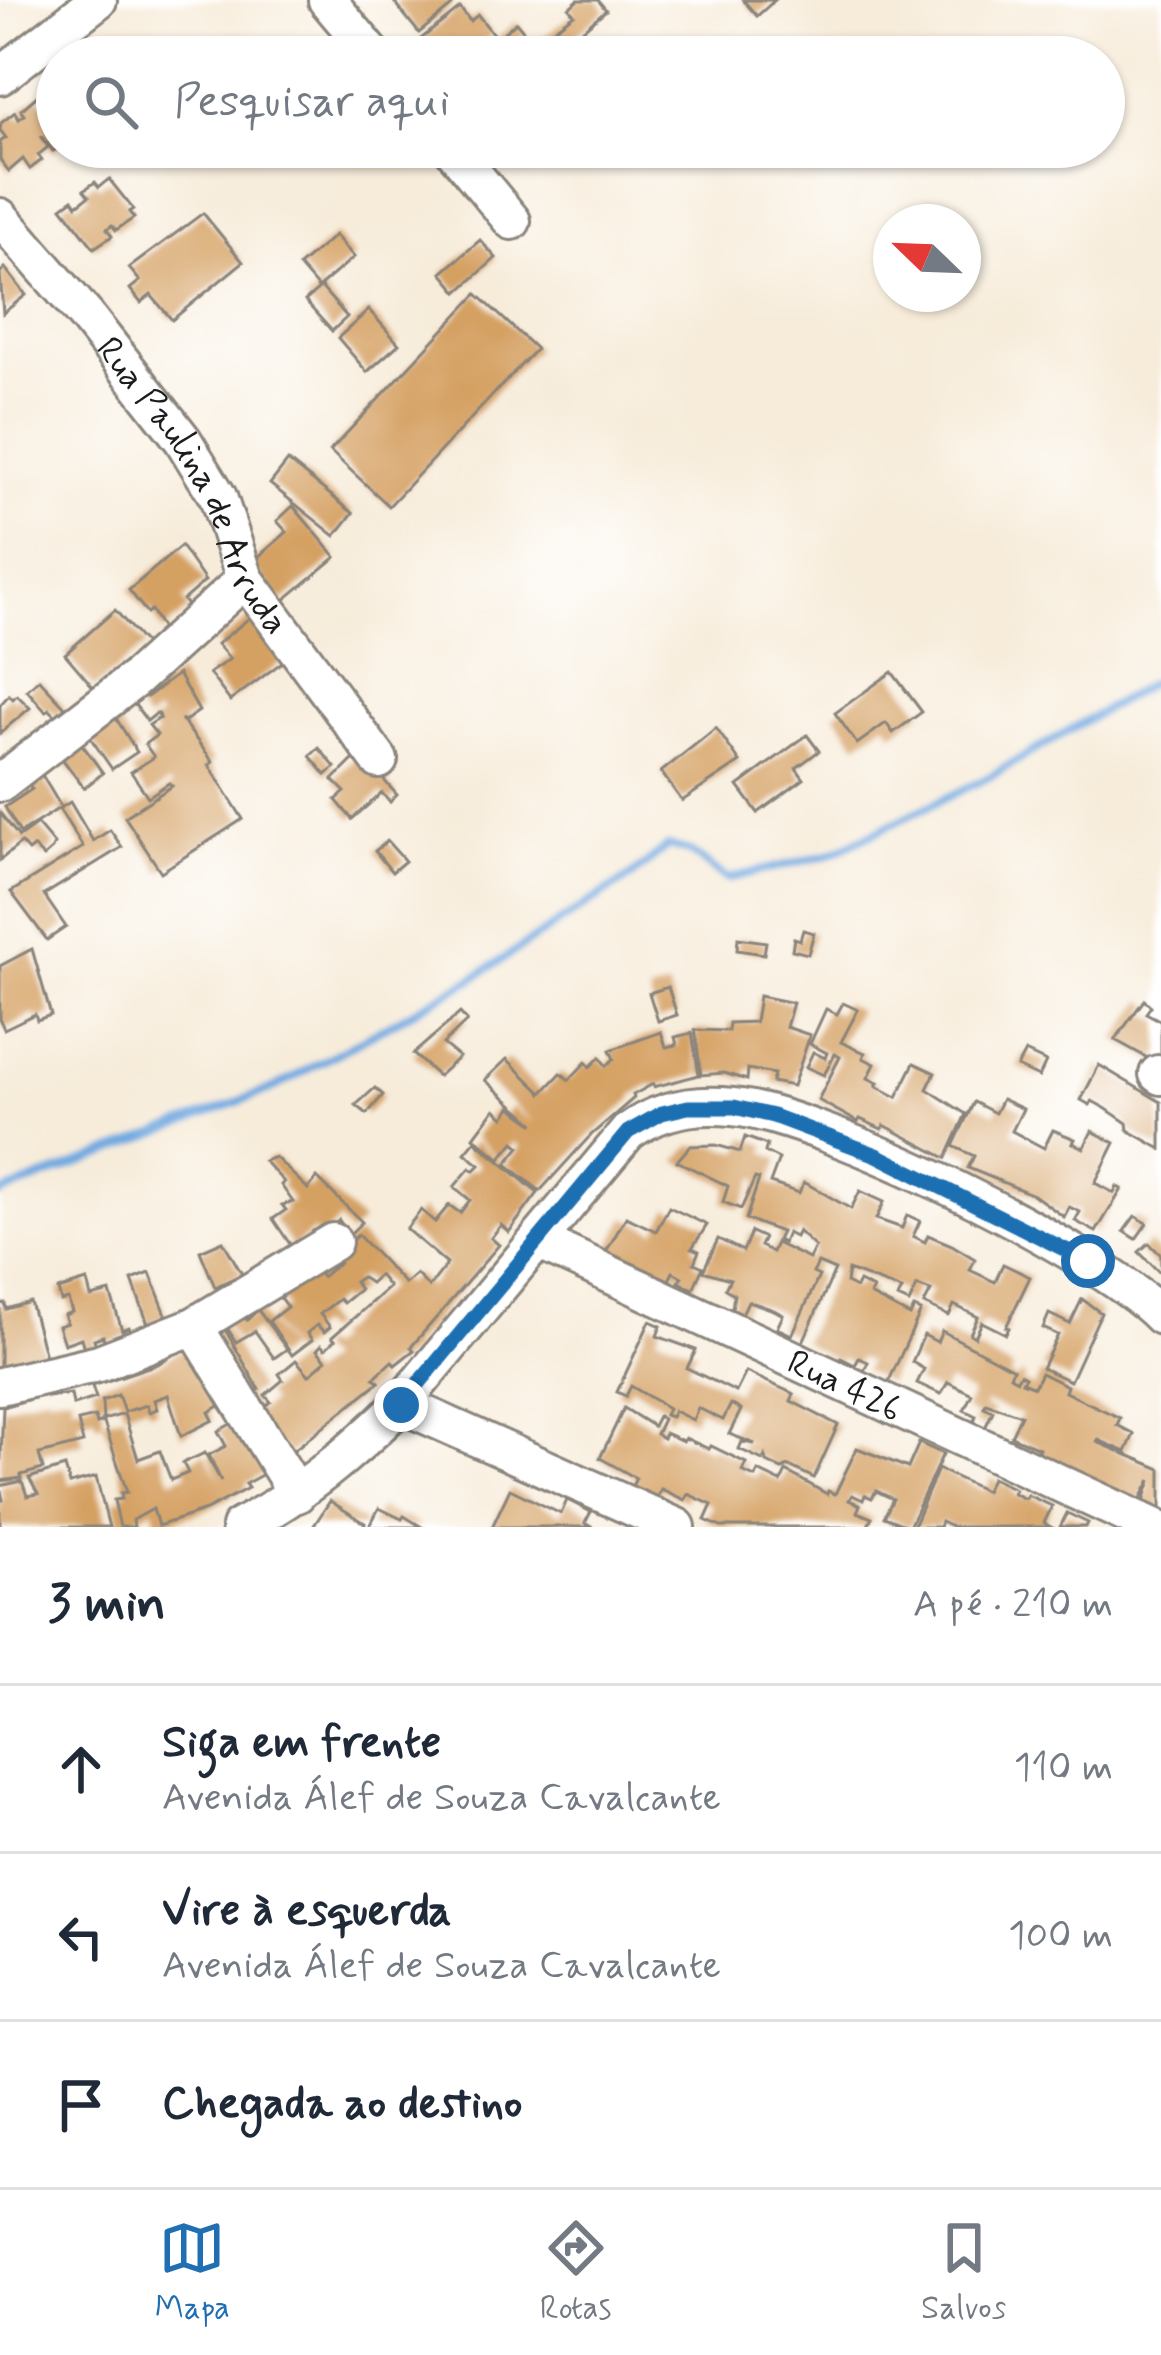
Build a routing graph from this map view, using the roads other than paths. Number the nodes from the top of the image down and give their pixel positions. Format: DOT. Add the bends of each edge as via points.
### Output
graph roads {
  1 [pos="98,0"];
  2 [pos="327,0"];
  3 [pos="52,36"];
  4 [pos="357,36"];
  5 [pos="36,48"];
  6 [pos="0,76"];
  7 [pos="469,168"];
  8 [pos="0,217"];
  9 [pos="512,220"];
  10 [pos="245,579"];
  11 [pos="379,760"];
  12 [pos="0,783"];
  13 [pos="538,1241"];
  14 [pos="333,1242"];
  15 [pos="1161,1316"];
  16 [pos="194,1326"];
  17 [pos="0,1386"];
  18 [pos="401,1405"];
  19 [pos="297,1494"];
  20 [pos="240,1527"];
  21 [pos="677,1527"];
  22 [pos="1154,1527"];
  1 -- 3 [label="street"];
  2 -- 4 [label="street"];
  5 -- 6 [label="street"];
  7 -- 9 [label="street"];
  8 -- 10 [label="street, Rua Paulina de Arruda" via="183,440 218,497"];
  10 -- 11 [label="street, Rua Paulina de Arruda"];
  10 -- 12 [label="street" via="135,679"];
  13 -- 15 [label="street" via="640,1124 674,1109 734,1107 815,1131 943,1186 1088,1261"];
  13 -- 18 [label="street"];
  13 -- 22 [label="street, Rua 426"];
  14 -- 16 [label="street"];
  16 -- 17 [label="street" via="99,1364"];
  16 -- 19 [label="street"];
  18 -- 19 [label="street"];
  18 -- 21 [label="street"];
  19 -- 20 [label="street"];
}
